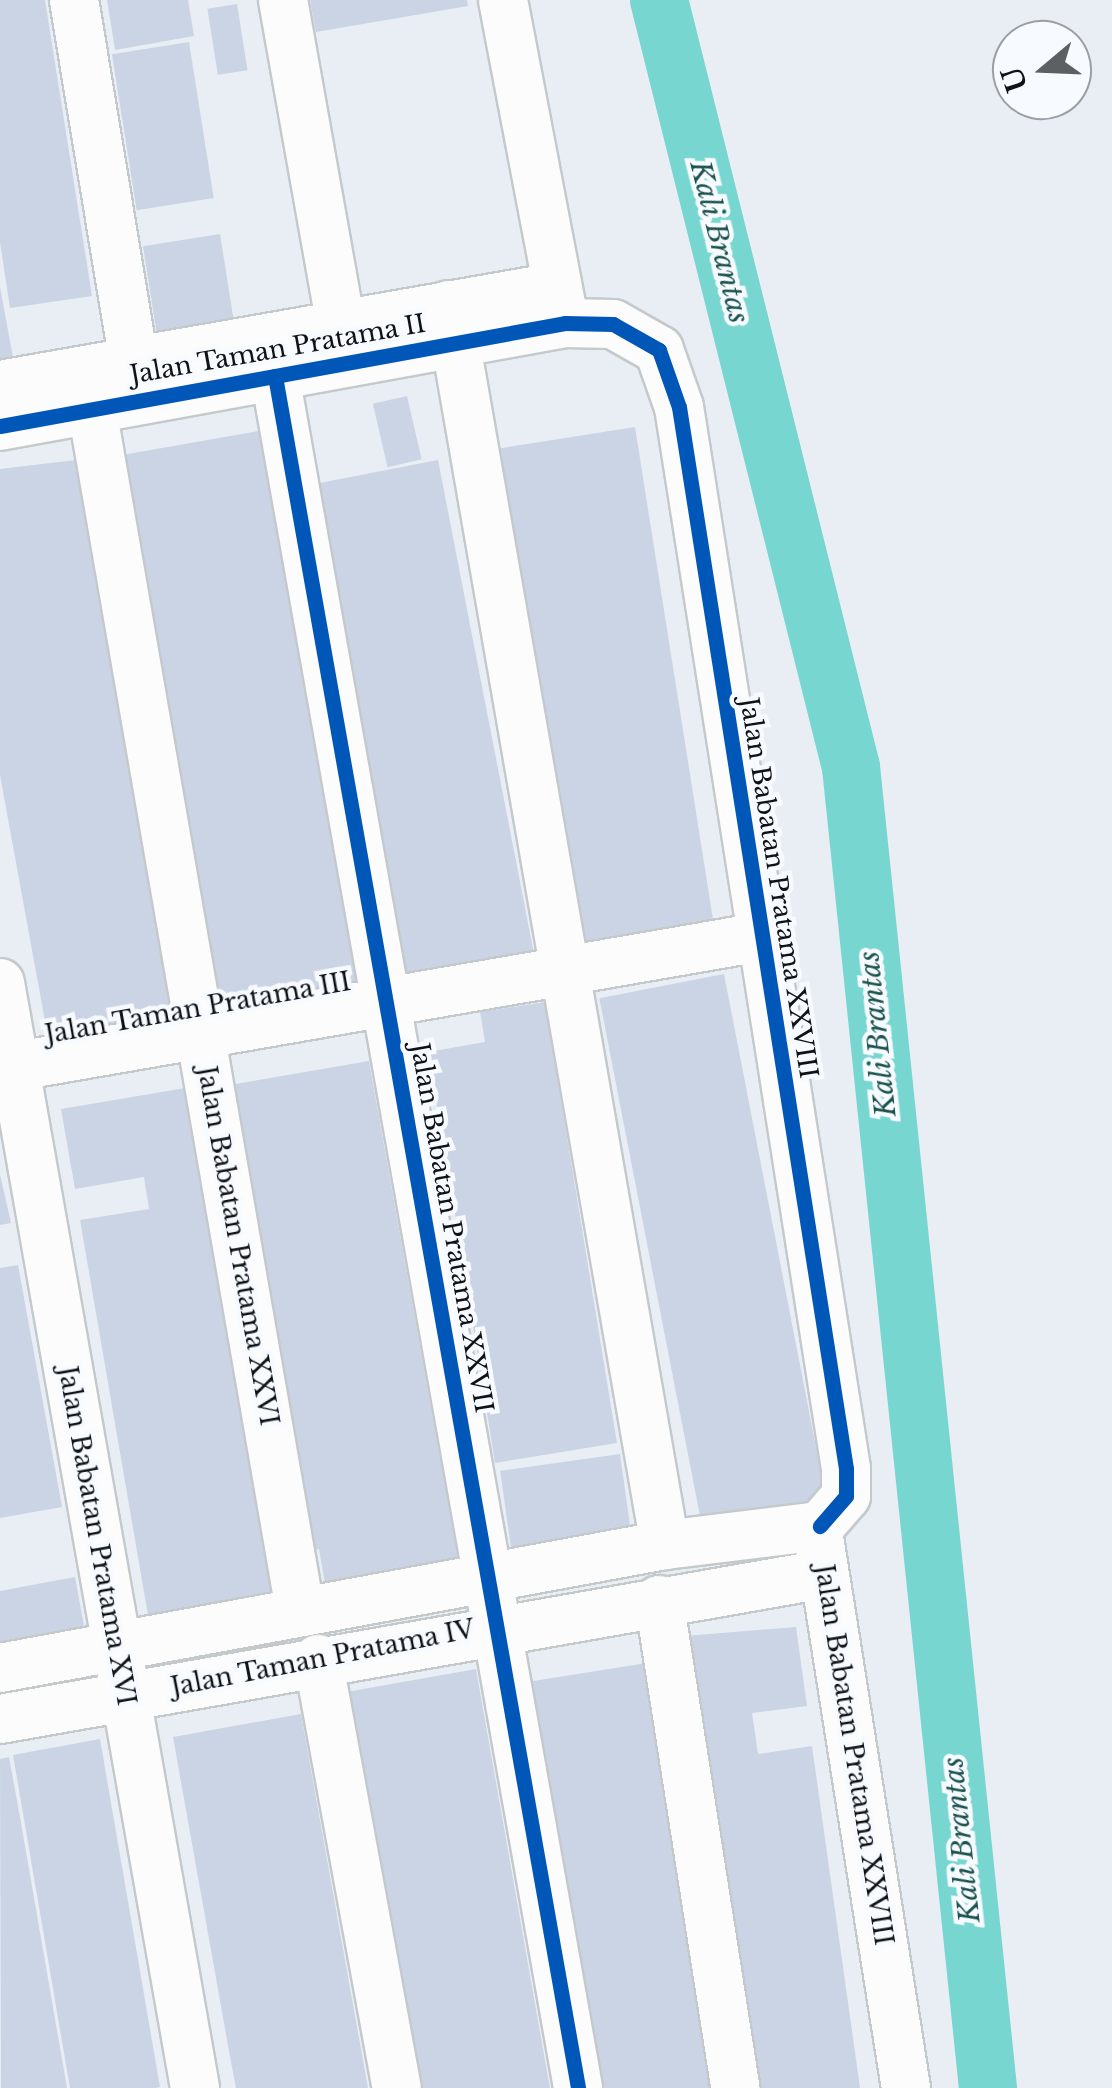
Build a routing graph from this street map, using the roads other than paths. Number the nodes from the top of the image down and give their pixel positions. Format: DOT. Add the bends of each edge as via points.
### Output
graph roads {
  1 [pos="74,0"];
  2 [pos="283,0"];
  3 [pos="504,0"];
  4 [pos="560,305"];
  5 [pos="342,324"];
  6 [pos="453,324"];
  7 [pos="134,362"];
  8 [pos="276,376"];
  9 [pos="0,385"];
  10 [pos="92,409"];
  11 [pos="0,426"];
  12 [pos="760,937"];
  13 [pos="564,971"];
  14 [pos="0,983"];
  15 [pos="386,1002"];
  16 [pos="200,1034"];
  17 [pos="7,1068"];
  18 [pos="820,1526"];
  19 [pos="665,1545"];
  20 [pos="824,1574"];
  21 [pos="488,1579"];
  22 [pos="659,1600"];
  23 [pos="300,1609"];
  24 [pos="496,1627"];
  25 [pos="116,1647"];
  26 [pos="318,1659"];
  27 [pos="0,1668"];
  28 [pos="124,1696"];
  29 [pos="0,1719"];
  30 [pos="195,2088"];
  31 [pos="396,2088"];
  32 [pos="578,2088"];
  33 [pos="735,2088"];
  34 [pos="906,2088"];
  1 -- 7 [label="street"];
  2 -- 5 [label="street"];
  3 -- 4 [label="street"];
  4 -- 6 [label="street, Jalan Taman Pratama II"];
  4 -- 12 [label="street, Jalan Babatan Pratama XXVIII" via="639,334 659,350 671,377"];
  5 -- 6 [label="street, Jalan Taman Pratama II"];
  5 -- 7 [label="street, Jalan Taman Pratama II"];
  6 -- 8 [label="street, Jalan Taman Pratama II"];
  6 -- 13 [label="street"];
  7 -- 9 [label="street, Jalan Taman Pratama II"];
  8 -- 10 [label="street, Jalan Taman Pratama II"];
  8 -- 15 [label="street, Jalan Babatan Pratama XXVII"];
  10 -- 11 [label="street, Jalan Taman Pratama II"];
  10 -- 16 [label="street, Jalan Babatan Pratama XXVI"];
  12 -- 13 [label="street, Jalan Taman Pratama III"];
  12 -- 18 [label="street, Jalan Babatan Pratama XXVIII" via="846,1469 846,1496"];
  13 -- 15 [label="street, Jalan Taman Pratama III"];
  13 -- 19 [label="street"];
  14 -- 17 [label="street, Jalan Babatan Pratama XVI"];
  15 -- 16 [label="street, Jalan Taman Pratama III"];
  15 -- 21 [label="street, Jalan Babatan Pratama XXVII"];
  16 -- 17 [label="street, Jalan Taman Pratama III"];
  16 -- 23 [label="street, Jalan Babatan Pratama XXVI"];
  17 -- 25 [label="street, Jalan Babatan Pratama XVI"];
  18 -- 19 [label="street, Jalan Taman Pratama IV"];
  18 -- 20 [label="street, Jalan Babatan Pratama XXVIII"];
  19 -- 21 [label="street, Jalan Taman Pratama IV"];
  20 -- 22 [label="street, Jalan Taman Pratama IV"];
  20 -- 34 [label="street, Jalan Babatan Pratama XXVIII"];
  21 -- 23 [label="street, Jalan Taman Pratama IV"];
  21 -- 24 [label="street, Jalan Babatan Pratama XXVII"];
  22 -- 24 [label="street, Jalan Taman Pratama IV"];
  22 -- 33 [label="street"];
  23 -- 25 [label="street, Jalan Taman Pratama IV"];
  24 -- 26 [label="street, Jalan Taman Pratama IV"];
  24 -- 32 [label="street, Jalan Babatan Pratama XXVII"];
  25 -- 27 [label="street, Jalan Taman Pratama IV"];
  25 -- 28 [label="street, Jalan Babatan Pratama XVI"];
  26 -- 28 [label="street, Jalan Taman Pratama IV"];
  26 -- 31 [label="street"];
  28 -- 29 [label="street, Jalan Taman Pratama IV"];
  28 -- 30 [label="street, Jalan Babatan Pratama XVI"];
}
